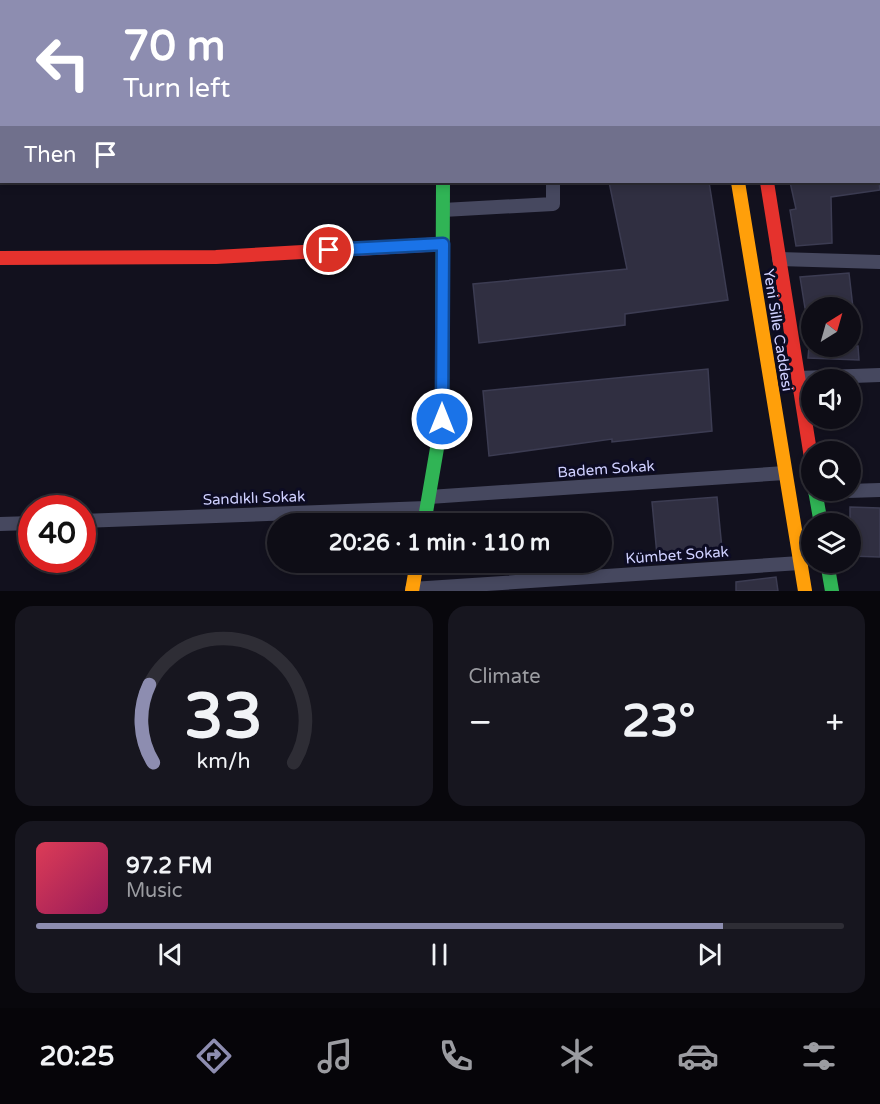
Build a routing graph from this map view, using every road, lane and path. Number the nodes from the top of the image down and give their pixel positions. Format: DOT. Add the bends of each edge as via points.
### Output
graph roads {
  1 [pos="443,183"];
  2 [pos="553,183"];
  3 [pos="738,183"];
  4 [pos="767,183"];
  5 [pos="443,210"];
  6 [pos="443,244"];
  7 [pos="0,258"];
  8 [pos="780,258"];
  9 [pos="880,262"];
  10 [pos="880,375"];
  11 [pos="800,378"];
  12 [pos="809,441"];
  13 [pos="785,473"];
  14 [pos="861,490"];
  15 [pos="880,490"];
  16 [pos="427,502"];
  17 [pos="426,513"];
  18 [pos="96,520"];
  19 [pos="18,523"];
  20 [pos="0,524"];
  21 [pos="800,563"];
  22 [pos="415,573"];
  23 [pos="829,573"];
  24 [pos="412,590"];
  25 [pos="804,591"];
  26 [pos="832,591"];
  1 -- 5 [label="street"];
  2 -- 5 [label="street" via="553,204"];
  3 -- 13 [label="street, Yeni Sille Caddesi"];
  4 -- 8 [label="street, Yeni Sille Caddesi"];
  5 -- 6 [label="street"];
  6 -- 7 [label="street" via="216,256"];
  6 -- 16 [label="street" via="442,419"];
  8 -- 9 [label="street"];
  8 -- 11 [label="street, Yeni Sille Caddesi"];
  10 -- 11 [label="street"];
  11 -- 12 [label="street, Yeni Sille Caddesi"];
  13 -- 16 [label="street, Badem Sokak"];
  13 -- 21 [label="street, Yeni Sille Caddesi"];
  14 -- 15 [label="street"];
  16 -- 17 [label="street"];
  16 -- 18 [label="street, Sandıklı Sokak"];
  19 -- 20 [label="street"];
  21 -- 24 [label="street, Kümbet Sokak"];
  21 -- 25 [label="street, Yeni Sille Caddesi"];
  22 -- 24 [label="street"];
  23 -- 26 [label="street"];
}
